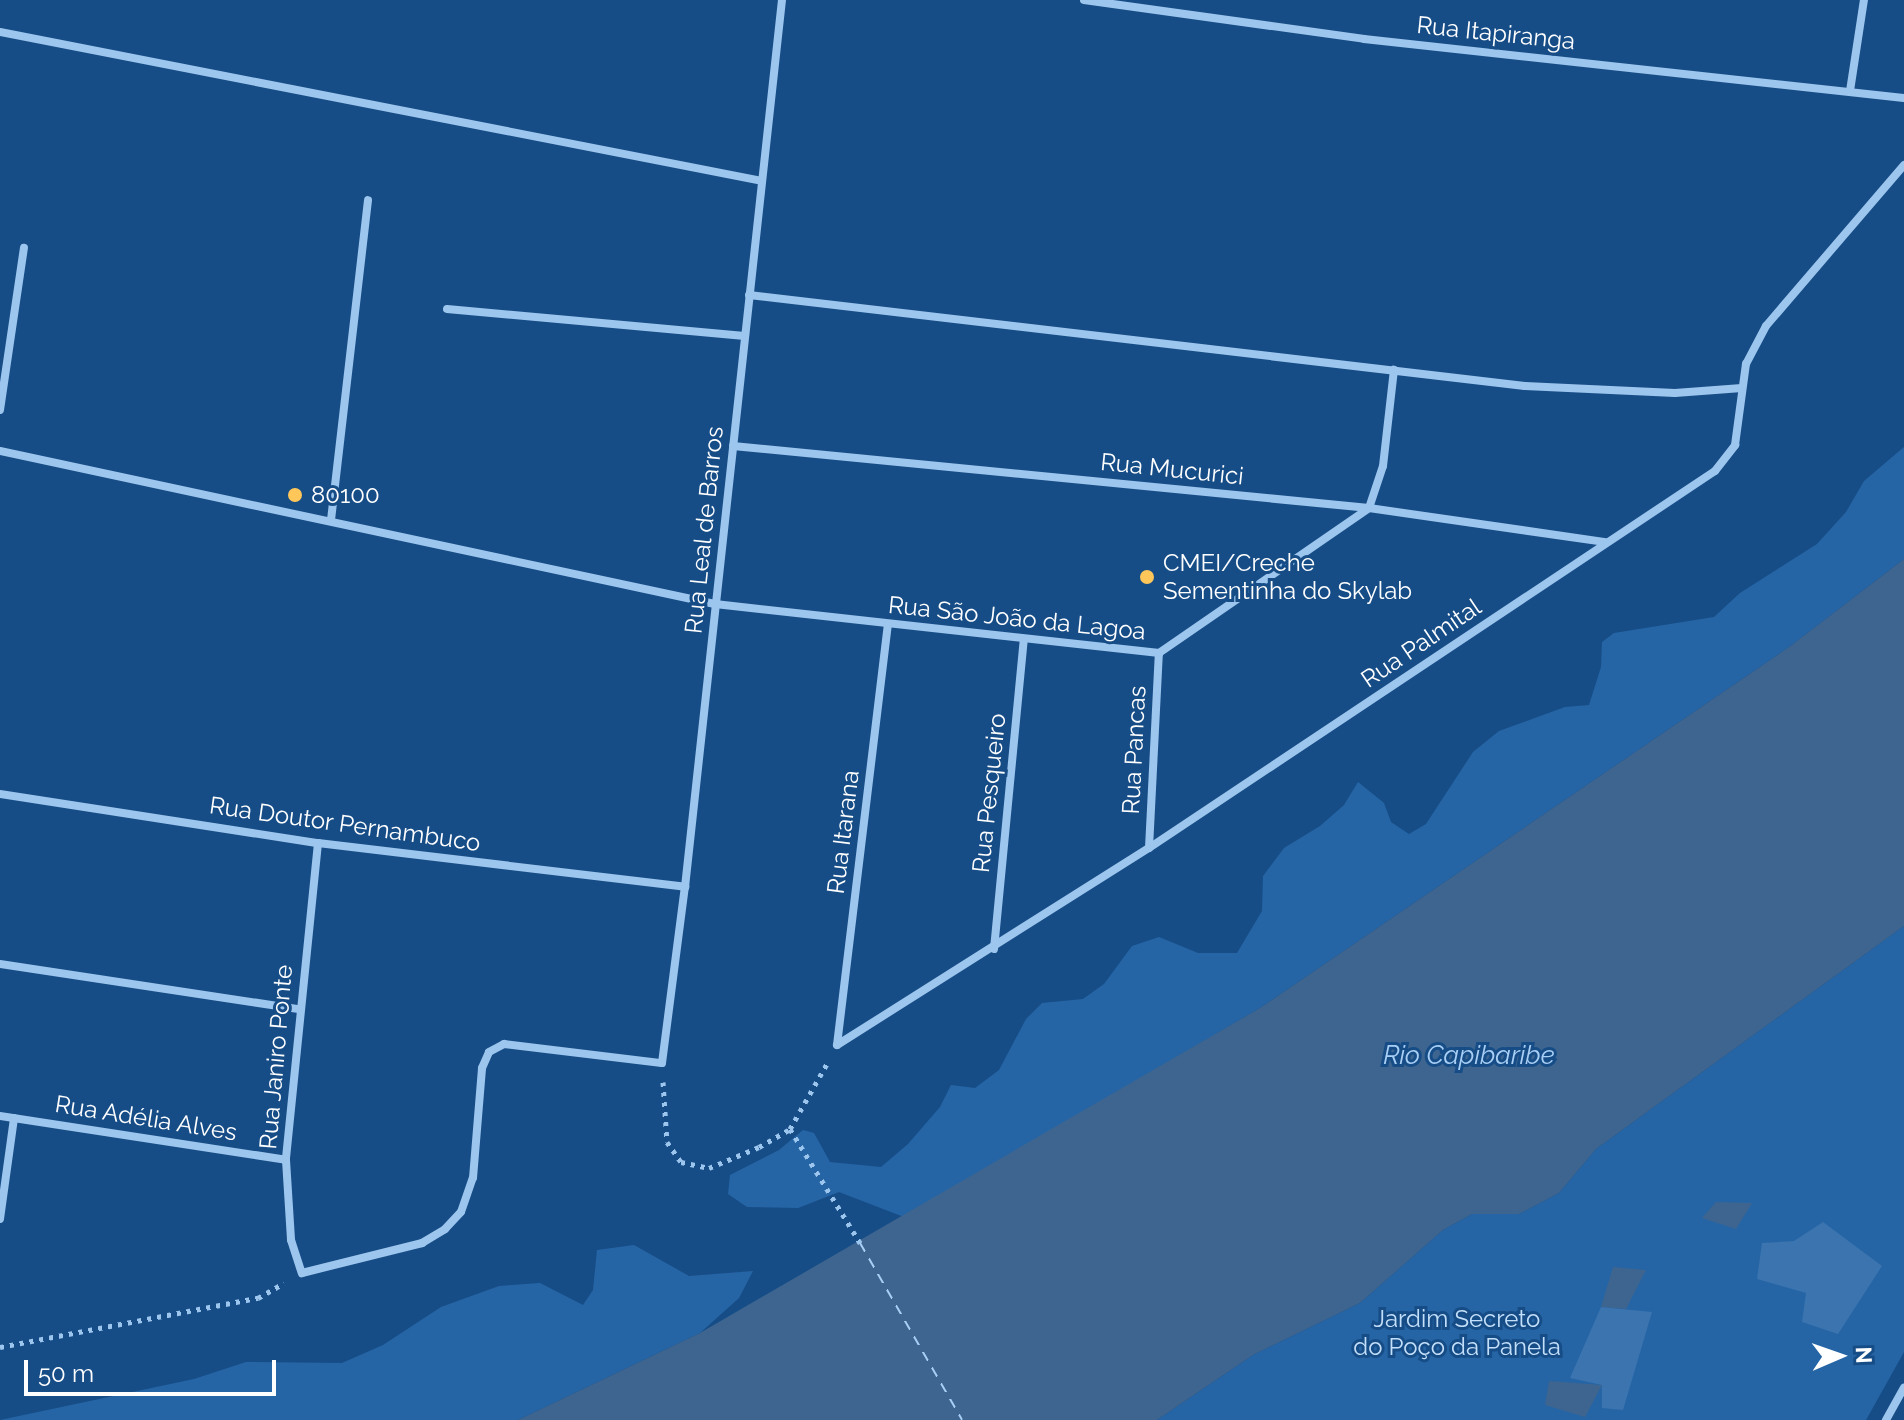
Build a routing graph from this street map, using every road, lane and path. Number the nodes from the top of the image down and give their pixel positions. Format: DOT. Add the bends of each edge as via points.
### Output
graph roads {
  1 [pos="782,0"];
  2 [pos="1084,0"];
  3 [pos="1864,0"];
  4 [pos="0,32"];
  5 [pos="1850,91"];
  6 [pos="1904,98"];
  7 [pos="1904,165"];
  8 [pos="762,181"];
  9 [pos="368,200"];
  10 [pos="24,248"];
  11 [pos="749,295"];
  12 [pos="447,309"];
  13 [pos="745,336"];
  14 [pos="1394,370"];
  15 [pos="1742,388"];
  16 [pos="0,410"];
  17 [pos="733,446"];
  18 [pos="0,451"];
  19 [pos="1369,508"];
  20 [pos="331,520"];
  21 [pos="1607,542"];
  22 [pos="715,604"];
  23 [pos="888,624"];
  24 [pos="1024,640"];
  25 [pos="1159,653"];
  26 [pos="0,794"];
  27 [pos="318,843"];
  28 [pos="1149,848"];
  29 [pos="685,887"];
  30 [pos="994,949"];
  31 [pos="0,964"];
  32 [pos="299,1009"];
  33 [pos="837,1045"];
  34 [pos="662,1063"];
  35 [pos="0,1116"];
  36 [pos="14,1118"];
  37 [pos="790,1129"];
  38 [pos="286,1160"];
  39 [pos="0,1219"];
  40 [pos="860,1243"];
  41 [pos="302,1273"];
  42 [pos="0,1347"];
  43 [pos="1904,1388"];
  44 [pos="1886,1420"];
  1 -- 8 [label="street, Rua Leal de Barros"];
  2 -- 5 [label="street, Rua Itapiranga" via="1364,39"];
  3 -- 5 [label="street"];
  4 -- 8 [label="street"];
  5 -- 6 [label="street, Rua Itapiranga"];
  7 -- 15 [label="street, Rua Palmital" via="1766,326 1746,364"];
  8 -- 11 [label="street, Rua Leal de Barros"];
  9 -- 20 [label="street"];
  10 -- 16 [label="street"];
  11 -- 13 [label="street, Rua Leal de Barros"];
  11 -- 14 [label="street"];
  12 -- 13 [label="street"];
  13 -- 17 [label="street, Rua Leal de Barros"];
  14 -- 15 [label="street" via="1553,387 1675,393"];
  14 -- 19 [label="street" via="1383,466"];
  15 -- 21 [label="street, Rua Palmital" via="1735,445 1715,471"];
  17 -- 19 [label="street, Rua Mucurici"];
  17 -- 22 [label="street, Rua Leal de Barros"];
  18 -- 20 [label="street, Rua São João da Lagoa"];
  19 -- 21 [label="street, Rua Mucurici"];
  19 -- 25 [label="street, Rua São João da Lagoa"];
  20 -- 22 [label="street, Rua São João da Lagoa"];
  21 -- 28 [label="street, Rua Palmital"];
  22 -- 23 [label="street, Rua São João da Lagoa"];
  22 -- 29 [label="street, Rua Leal de Barros"];
  23 -- 24 [label="street, Rua São João da Lagoa"];
  23 -- 33 [label="street, Rua Itarana"];
  24 -- 25 [label="street, Rua São João da Lagoa"];
  24 -- 30 [label="street, Rua Pesqueiro"];
  25 -- 28 [label="street, Rua Pancas"];
  26 -- 27 [label="street, Rua Doutor Pernambuco"];
  27 -- 29 [label="street, Rua Doutor Pernambuco"];
  27 -- 32 [label="street, Rua Janiro Ponte"];
  28 -- 30 [label="street, Rua Palmital"];
  29 -- 34 [label="street, Rua Leal de Barros"];
  30 -- 33 [label="street, Rua Palmital"];
  31 -- 32 [label="street"];
  32 -- 38 [label="street, Rua Janiro Ponte"];
  33 -- 37 [label="path"];
  34 -- 37 [label="path" via="667,1142 681,1162 709,1168"];
  34 -- 41 [label="street" via="504,1044 489,1052 482,1068 473,1178 461,1212 422,1243"];
  35 -- 36 [label="street, Rua Adélia Alves"];
  36 -- 38 [label="street, Rua Adélia Alves"];
  36 -- 39 [label="street"];
  37 -- 40 [label="path"];
  38 -- 41 [label="street, Rua Janiro Ponte" via="291,1240"];
  41 -- 42 [label="path" via="258,1298"];
  43 -- 44 [label="street"];
}
